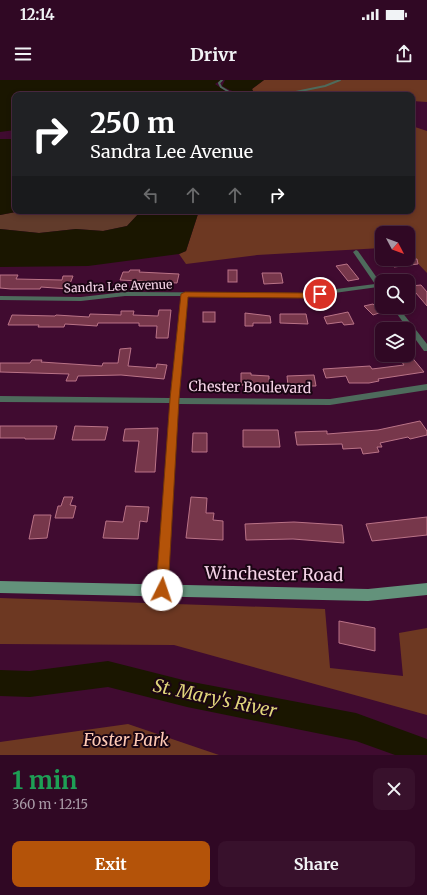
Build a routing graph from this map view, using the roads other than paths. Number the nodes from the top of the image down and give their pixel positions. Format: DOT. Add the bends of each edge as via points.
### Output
graph roads {
  1 [pos="222,80"];
  2 [pos="340,80"];
  3 [pos="228,92"];
  4 [pos="295,92"];
  5 [pos="356,252"];
  6 [pos="375,279"];
  7 [pos="375,288"];
  8 [pos="185,294"];
  9 [pos="0,298"];
  10 [pos="400,314"];
  11 [pos="427,350"];
  12 [pos="427,387"];
  13 [pos="0,399"];
  14 [pos="174,399"];
  15 [pos="0,587"];
  16 [pos="427,589"];
  17 [pos="162,590"];
  1 -- 3 [label="lane" via="219,83 221,88"];
  2 -- 4 [label="lane"];
  5 -- 6 [label="street"];
  7 -- 8 [label="street, Sandra Lee Avenue" via="304,296"];
  8 -- 9 [label="street, Sandra Lee Avenue" via="125,294 81,299"];
  8 -- 14 [label="street"];
  10 -- 11 [label="street"];
  12 -- 14 [label="street, Chester Boulevard" via="330,402"];
  13 -- 14 [label="street, Chester Boulevard"];
  14 -- 17 [label="street"];
  15 -- 17 [label="street, Winchester Road"];
  16 -- 17 [label="street, Winchester Road" via="368,595"];
}
